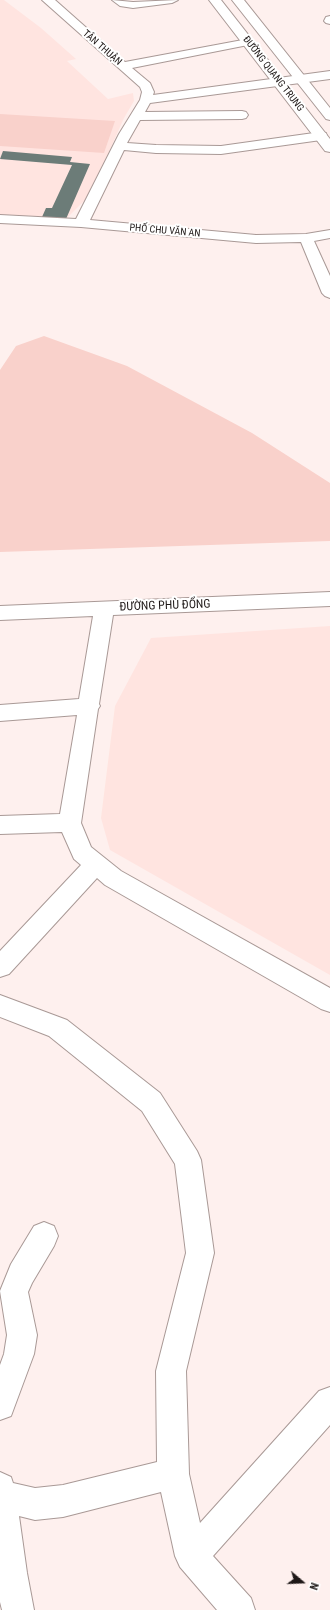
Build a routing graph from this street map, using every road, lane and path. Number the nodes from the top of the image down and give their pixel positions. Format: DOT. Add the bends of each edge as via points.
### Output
graph roads {
  1 [pos="48,0"];
  2 [pos="118,0"];
  3 [pos="172,0"];
  4 [pos="215,0"];
  5 [pos="238,0"];
  6 [pos="248,42"];
  7 [pos="122,66"];
  8 [pos="330,75"];
  9 [pos="314,78"];
  10 [pos="301,80"];
  11 [pos="280,83"];
  12 [pos="330,89"];
  13 [pos="146,100"];
  14 [pos="242,115"];
  15 [pos="136,116"];
  16 [pos="330,116"];
  17 [pos="321,136"];
  18 [pos="120,146"];
  19 [pos="330,148"];
  20 [pos="0,219"];
  21 [pos="81,223"];
  22 [pos="330,234"];
  23 [pos="306,238"];
  24 [pos="330,293"];
  25 [pos="330,599"];
  26 [pos="104,609"];
  27 [pos="0,613"];
  28 [pos="90,706"];
  29 [pos="0,712"];
  30 [pos="70,823"];
  31 [pos="0,825"];
  32 [pos="96,864"];
  33 [pos="0,967"];
  34 [pos="330,1001"];
  35 [pos="0,1006"];
  36 [pos="44,1236"];
  37 [pos="330,1402"];
  38 [pos="0,1405"];
  39 [pos="173,1474"];
  40 [pos="1,1491"];
  41 [pos="191,1556"];
  42 [pos="18,1610"];
  43 [pos="239,1610"];
  1 -- 7 [label="street, TÂN THUẬN"];
  2 -- 3 [label="street" via="133,5"];
  4 -- 6 [label="street, ĐƯỜNG QUANG TRUNG"];
  5 -- 10 [label="street, ĐƯỜNG QUANG TRUNG"];
  6 -- 7 [label="street"];
  6 -- 11 [label="street, ĐƯỜNG QUANG TRUNG"];
  7 -- 13 [label="street, TÂN THUẬN" via="146,86"];
  8 -- 9 [label="street"];
  9 -- 10 [label="street"];
  9 -- 12 [label="street"];
  10 -- 11 [label="street"];
  10 -- 16 [label="street, ĐƯỜNG QUANG TRUNG"];
  11 -- 13 [label="street"];
  11 -- 17 [label="street, ĐƯỜNG QUANG TRUNG"];
  13 -- 15 [label="street"];
  14 -- 15 [label="street"];
  15 -- 18 [label="street"];
  17 -- 18 [label="street" via="221,150"];
  17 -- 19 [label="street, ĐƯỜNG QUANG TRUNG"];
  18 -- 21 [label="street"];
  20 -- 21 [label="street, PHỐ CHU VĂN AN"];
  21 -- 23 [label="street, PHỐ CHU VĂN AN" via="256,239"];
  22 -- 23 [label="street, PHỐ CHU VĂN AN"];
  23 -- 24 [label="street"];
  25 -- 26 [label="street, ĐƯỜNG PHÙ ĐỔNG"];
  26 -- 27 [label="street, ĐƯỜNG PHÙ ĐỔNG"];
  26 -- 28 [label="street"];
  28 -- 29 [label="street"];
  28 -- 30 [label="street"];
  30 -- 31 [label="street"];
  30 -- 32 [label="street" via="82,853"];
  32 -- 33 [label="street"];
  32 -- 34 [label="street" via="113,878"];
  35 -- 39 [label="street" via="58,1028 151,1102 188,1160 200,1253 171,1371"];
  36 -- 38 [label="street" via="20,1274 14,1292 22,1335 19,1354"];
  37 -- 41 [label="street"];
  39 -- 40 [label="street" via="63,1501 35,1504"];
  39 -- 41 [label="street"];
  40 -- 42 [label="street"];
  41 -- 43 [label="street"];
}
